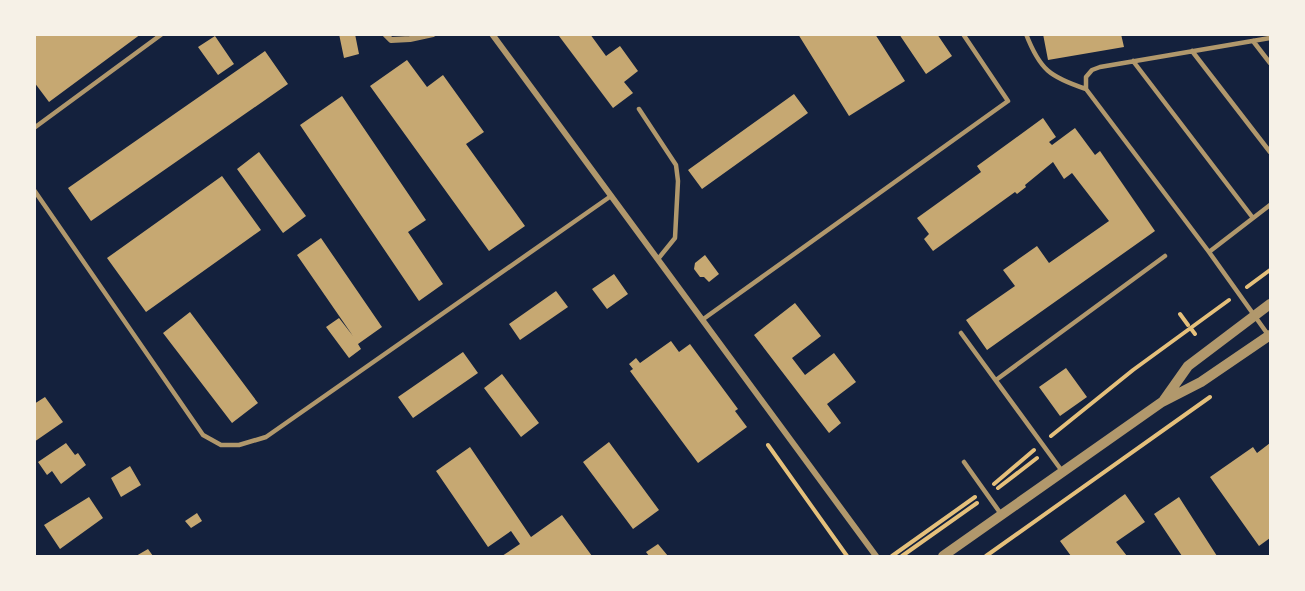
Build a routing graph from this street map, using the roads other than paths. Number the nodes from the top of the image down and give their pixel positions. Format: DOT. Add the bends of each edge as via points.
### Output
graph roads {
  1 [pos="162,34"];
  2 [pos="386,34"];
  3 [pos="433,34"];
  4 [pos="492,34"];
  5 [pos="963,34"];
  6 [pos="1026,34"];
  7 [pos="1270,38"];
  8 [pos="1253,41"];
  9 [pos="1192,51"];
  10 [pos="1133,61"];
  11 [pos="1270,63"];
  12 [pos="1086,89"];
  13 [pos="639,109"];
  14 [pos="34,128"];
  15 [pos="1270,152"];
  16 [pos="34,190"];
  17 [pos="611,196"];
  18 [pos="1270,205"];
  19 [pos="1253,218"];
  20 [pos="1209,252"];
  21 [pos="1165,256"];
  22 [pos="658,259"];
  23 [pos="1270,304"];
  24 [pos="1255,316"];
  25 [pos="702,320"];
  26 [pos="961,333"];
  27 [pos="1270,335"];
  28 [pos="996,380"];
  29 [pos="1162,402"];
  30 [pos="964,462"];
  31 [pos="1063,472"];
  32 [pos="1002,515"];
  33 [pos="876,556"];
  34 [pos="944,556"];
  1 -- 14 [label="lane"];
  2 -- 3 [label="street" via="391,40"];
  4 -- 17 [label="street"];
  5 -- 25 [label="lane" via="1008,101"];
  6 -- 12 [label="lane" via="1047,71"];
  7 -- 8 [label="lane"];
  8 -- 9 [label="lane"];
  8 -- 11 [label="lane"];
  9 -- 10 [label="lane"];
  9 -- 15 [label="lane"];
  10 -- 12 [label="lane" via="1092,70 1086,77"];
  10 -- 19 [label="lane"];
  12 -- 20 [label="lane"];
  13 -- 22 [label="lane" via="676,165 675,238"];
  16 -- 17 [label="lane" via="203,435 220,445 239,445 266,437"];
  17 -- 22 [label="street"];
  18 -- 19 [label="lane"];
  19 -- 20 [label="lane"];
  20 -- 24 [label="lane"];
  21 -- 28 [label="lane"];
  22 -- 25 [label="street"];
  23 -- 24 [label="street"];
  24 -- 27 [label="lane"];
  24 -- 29 [label="street" via="1188,366"];
  25 -- 33 [label="street"];
  26 -- 28 [label="lane"];
  27 -- 29 [label="street" via="1201,382"];
  28 -- 31 [label="lane"];
  29 -- 31 [label="street"];
  30 -- 32 [label="lane"];
  31 -- 32 [label="street"];
  32 -- 34 [label="street"];
}
